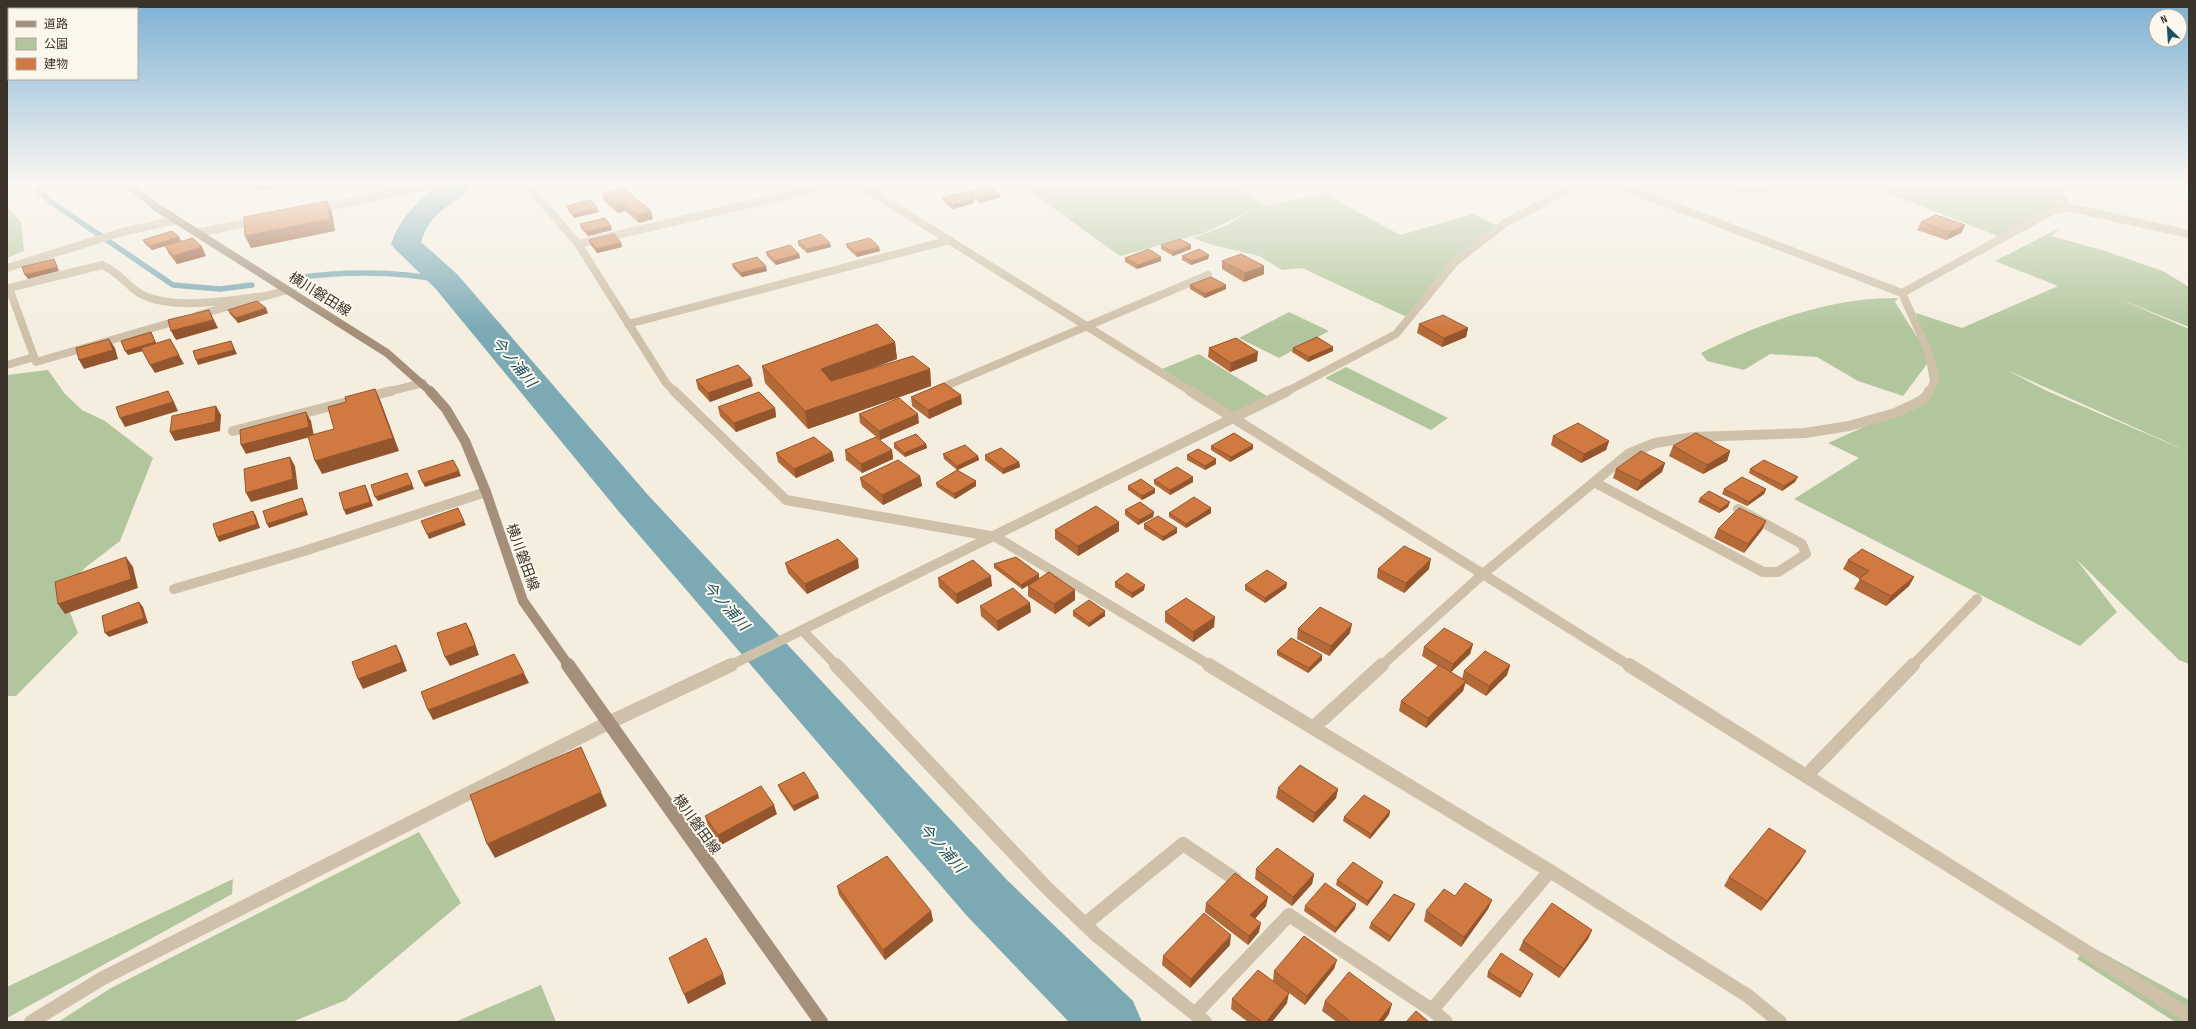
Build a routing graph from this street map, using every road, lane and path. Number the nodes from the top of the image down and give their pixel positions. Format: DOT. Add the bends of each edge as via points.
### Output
graph roads {
  1 [pos="122,232"];
  2 [pos="202,232"];
  3 [pos="568,232"];
  4 [pos="629,232"];
  5 [pos="937,232"];
  6 [pos="1493,232"];
  7 [pos="1742,232"];
  8 [pos="2014,232"];
  9 [pos="197,233"];
  10 [pos="950,240"];
  11 [pos="578,244"];
  12 [pos="7,268"];
  13 [pos="1208,275"];
  14 [pos="287,290"];
  15 [pos="1902,293"];
  16 [pos="265,296"];
  17 [pos="628,324"];
  18 [pos="1087,326"];
  19 [pos="34,357"];
  20 [pos="7,365"];
  21 [pos="423,383"];
  22 [pos="936,390"];
  23 [pos="1236,418"];
  24 [pos="233,431"];
  25 [pos="1594,482"];
  26 [pos="486,492"];
  27 [pos="1738,509"];
  28 [pos="996,537"];
  29 [pos="1483,574"];
  30 [pos="174,589"];
  31 [pos="1976,599"];
  32 [pos="800,631"];
  33 [pos="608,723"];
  34 [pos="1313,728"];
  35 [pos="1806,776"];
  36 [pos="1550,871"];
  37 [pos="1235,879"];
  38 [pos="1085,924"];
  39 [pos="1432,1010"];
  40 [pos="2189,1016"];
  41 [pos="1200,1018"];
  42 [pos="31,1022"];
  43 [pos="821,1022"];
  44 [pos="1446,1022"];
  45 [pos="1780,1022"];
  1 -- 12 [label="street"];
  2 -- 9 [label="street"];
  3 -- 11 [label="street"];
  4 -- 11 [label="street"];
  5 -- 10 [label="street"];
  6 -- 23 [label="street" via="1455,262 1396,334"];
  7 -- 15 [label="street"];
  8 -- 15 [label="street"];
  9 -- 14 [label="main road, 横川磐田線"];
  10 -- 17 [label="street"];
  10 -- 18 [label="street"];
  11 -- 17 [label="street"];
  13 -- 18 [label="street"];
  14 -- 16 [label="street"];
  14 -- 21 [label="main road, 横川磐田線" via="388,353"];
  15 -- 25 [label="street" via="1927,349 1936,378 1925,399 1895,413 1849,426 1805,433 1694,437 1655,442 1628,454"];
  16 -- 19 [label="street" via="36,362"];
  16 -- 19 [label="street" via="220,301 160,300 142,294 110,268 102,265 9,288"];
  17 -- 28 [label="street" via="666,383 786,500"];
  18 -- 22 [label="street"];
  18 -- 23 [label="street"];
  19 -- 20 [label="street"];
  21 -- 24 [label="street"];
  21 -- 26 [label="main road, 横川磐田線" via="450,415 465,441"];
  23 -- 28 [label="street"];
  23 -- 29 [label="street"];
  25 -- 27 [label="street" via="1763,572 1778,572 1806,554 1802,544"];
  25 -- 29 [label="street"];
  26 -- 30 [label="street" via="301,552"];
  26 -- 33 [label="main road, 横川磐田線" via="523,600"];
  28 -- 32 [label="street"];
  28 -- 34 [label="street"];
  29 -- 34 [label="street"];
  29 -- 35 [label="street"];
  31 -- 35 [label="street"];
  32 -- 33 [label="street"];
  32 -- 38 [label="street" via="1045,886"];
  33 -- 42 [label="street" via="103,978"];
  33 -- 43 [label="main road, 横川磐田線"];
  34 -- 36 [label="street"];
  35 -- 40 [label="street"];
  36 -- 39 [label="street"];
  36 -- 45 [label="street" via="1748,996"];
  37 -- 38 [label="street" via="1183,844"];
  38 -- 41 [label="street"];
  39 -- 41 [label="street" via="1289,915"];
  39 -- 44 [label="street"];
}
